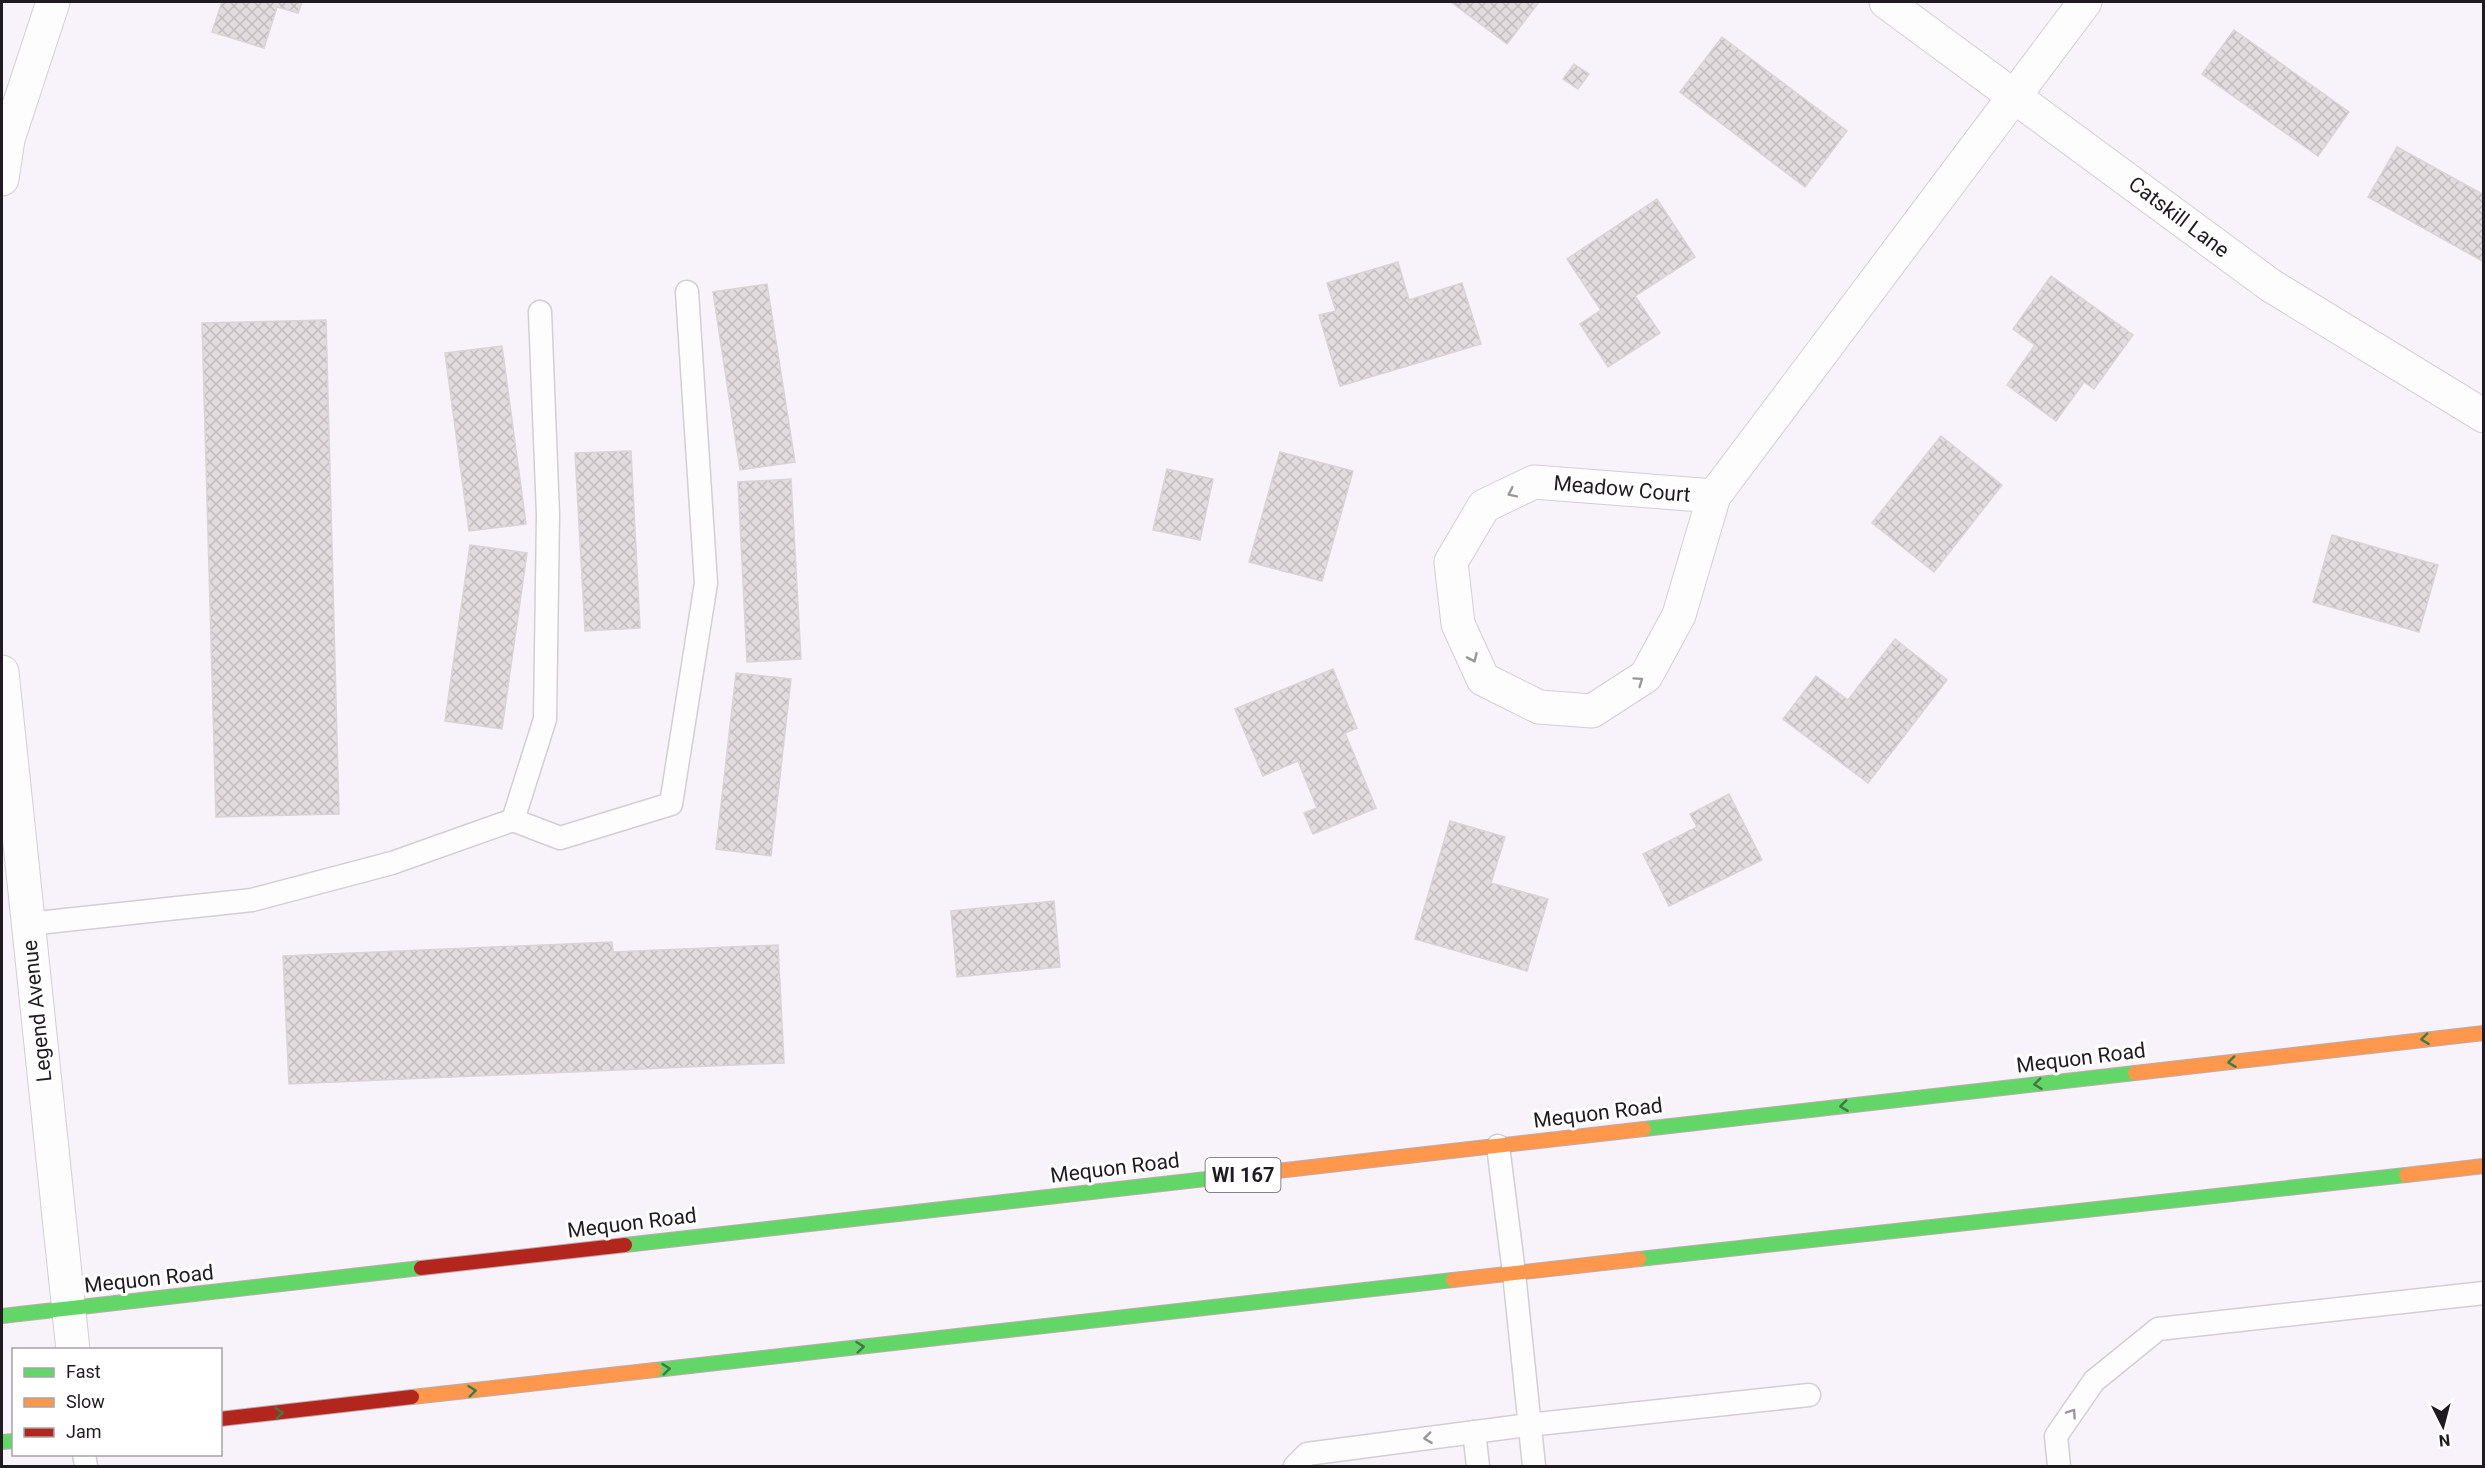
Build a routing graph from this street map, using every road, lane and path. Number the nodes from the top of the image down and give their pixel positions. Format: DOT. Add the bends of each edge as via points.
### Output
graph roads {
  1 [pos="53,2"];
  2 [pos="1886,2"];
  3 [pos="2085,2"];
  4 [pos="2014,95"];
  5 [pos="2,179"];
  6 [pos="687,292"];
  7 [pos="540,312"];
  8 [pos="2484,416"];
  9 [pos="1714,496"];
  10 [pos="2,672"];
  11 [pos="513,820"];
  12 [pos="28,924"];
  13 [pos="2484,1033"];
  14 [pos="1498,1146"];
  15 [pos="2484,1167"];
  16 [pos="1514,1273"];
  17 [pos="2484,1293"];
  18 [pos="68,1309"];
  19 [pos="2,1316"];
  20 [pos="73,1348"];
  21 [pos="1809,1395"];
  22 [pos="222,1419"];
  23 [pos="1528,1425"];
  24 [pos="1474,1432"];
  25 [pos="1295,1467"];
  26 [pos="1478,1467"];
  27 [pos="1534,1467"];
  28 [pos="2059,1467"];
  1 -- 5 [label="street" via="8,139"];
  2 -- 4 [label="street, Catskill Lane"];
  3 -- 4 [label="street, Meadow Court"];
  4 -- 8 [label="street, Catskill Lane" via="2270,285"];
  4 -- 9 [label="street, Meadow Court"];
  6 -- 11 [label="lane" via="706,583 671,804 560,838"];
  7 -- 11 [label="lane" via="548,515 545,719"];
  9 -- 9 [label="street, Meadow Court, one-way" via="1534,482 1484,506 1451,562 1458,624 1483,679 1539,707 1592,711 1646,676 1679,615"];
  10 -- 12 [label="street, Legend Avenue"];
  11 -- 12 [label="lane" via="392,863 252,900"];
  12 -- 18 [label="street, Legend Avenue"];
  13 -- 14 [label="main road, Mequon Road / WI 167, one-way"];
  14 -- 16 [label="lane"];
  14 -- 18 [label="main road, Mequon Road / WI 167"];
  15 -- 16 [label="main road"];
  22 -- 16 [label="main road, one-way"];
  16 -- 23 [label="lane"];
  28 -- 17 [label="lane, one-way" via="2056,1436 2094,1381 2158,1329"];
  18 -- 19 [label="main road, Mequon Road / WI 167"];
  18 -- 20 [label="street, Legend Avenue"];
  21 -- 23 [label="lane"];
  23 -- 24 [label="lane"];
  23 -- 27 [label="lane"];
  24 -- 25 [label="lane, one-way" via="1307,1454"];
  24 -- 26 [label="lane"];
}
